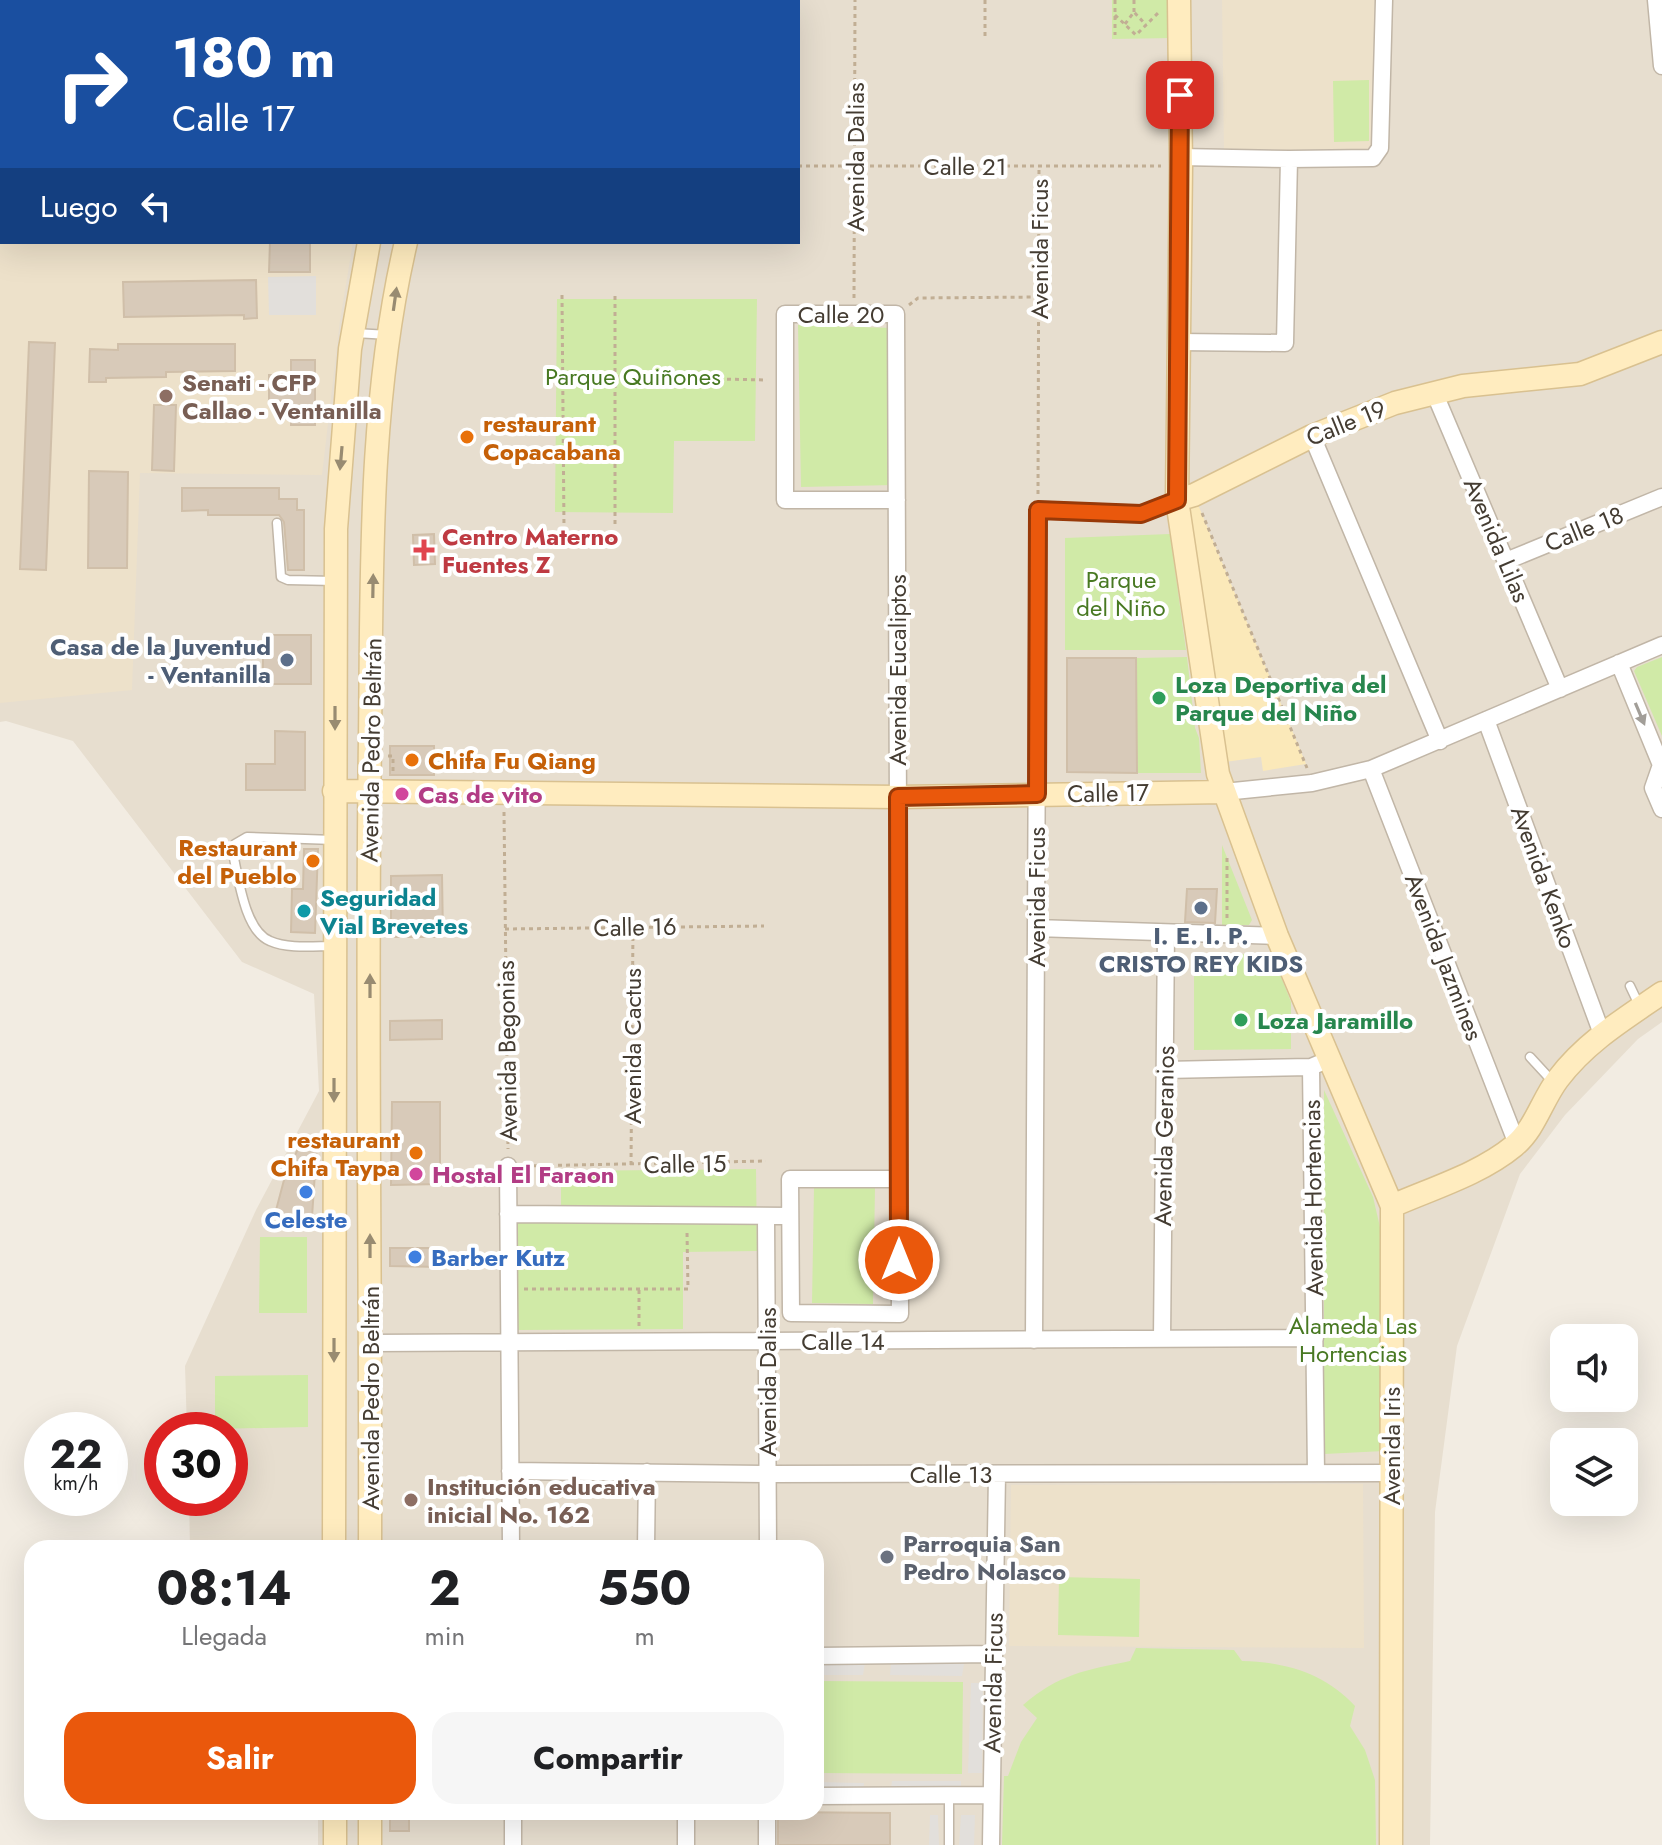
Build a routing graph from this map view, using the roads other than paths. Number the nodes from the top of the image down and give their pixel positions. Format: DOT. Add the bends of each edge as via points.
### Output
graph roads {
  1 [pos="1384,0"];
  2 [pos="1656,0"];
  3 [pos="1170,4"];
  4 [pos="1662,66"];
  5 [pos="1289,159"];
  6 [pos="1181,162"];
  7 [pos="369,244"];
  8 [pos="406,244"];
  9 [pos="896,314"];
  10 [pos="353,333"];
  11 [pos="390,335"];
  12 [pos="1178,342"];
  13 [pos="1662,342"];
  14 [pos="1434,392"];
  15 [pos="1312,436"];
  16 [pos="1662,497"];
  17 [pos="1186,498"];
  18 [pos="897,500"];
  19 [pos="1038,510"];
  20 [pos="277,523"];
  21 [pos="1506,561"];
  22 [pos="336,581"];
  23 [pos="1662,645"];
  24 [pos="1619,663"];
  25 [pos="1560,689"];
  26 [pos="1486,720"];
  27 [pos="1440,741"];
  28 [pos="1662,764"];
  29 [pos="1371,769"];
  30 [pos="334,791"];
  31 [pos="369,791"];
  32 [pos="1224,792"];
  33 [pos="1037,794"];
  34 [pos="898,797"];
  35 [pos="1662,809"];
  36 [pos="334,840"];
  37 [pos="1036,928"];
  38 [pos="1166,933"];
  39 [pos="1277,936"];
  40 [pos="334,946"];
  41 [pos="1630,986"];
  42 [pos="1662,993"];
  43 [pos="1641,1007"];
  44 [pos="1602,1034"];
  45 [pos="1530,1057"];
  46 [pos="1320,1063"];
  47 [pos="1165,1070"];
  48 [pos="1555,1083"];
  49 [pos="1517,1144"];
  50 [pos="508,1166"];
  51 [pos="899,1179"];
  52 [pos="1392,1206"];
  53 [pos="508,1214"];
  54 [pos="790,1216"];
  55 [pos="766,1217"];
  56 [pos="900,1314"];
  57 [pos="1315,1338"];
  58 [pos="1162,1339"];
  59 [pos="1034,1340"];
  60 [pos="767,1341"];
  61 [pos="509,1342"];
  62 [pos="371,1343"];
  63 [pos="510,1471"];
  64 [pos="647,1472"];
  65 [pos="1316,1473"];
  66 [pos="1391,1473"];
  67 [pos="768,1474"];
  68 [pos="997,1474"];
  69 [pos="334,1540"];
  70 [pos="370,1540"];
  71 [pos="511,1540"];
  72 [pos="646,1540"];
  73 [pos="768,1540"];
  74 [pos="994,1654"];
  75 [pos="824,1656"];
  76 [pos="949,1795"];
  77 [pos="991,1795"];
  78 [pos="824,1796"];
  79 [pos="335,1820"];
  80 [pos="370,1820"];
  81 [pos="513,1820"];
  82 [pos="686,1820"];
  83 [pos="767,1820"];
  84 [pos="335,1845"];
  85 [pos="370,1845"];
  86 [pos="513,1845"];
  87 [pos="686,1845"];
  88 [pos="767,1845"];
  89 [pos="949,1845"];
  90 [pos="991,1845"];
  91 [pos="1391,1845"];
  1 -- 5 [label="street" via="1380,148 1373,158"];
  2 -- 4 [label="street"];
  3 -- 6 [label="street, Avenida Iris"];
  5 -- 6 [label="street"];
  5 -- 12 [label="street" via="1285,343"];
  6 -- 12 [label="street, Avenida Iris"];
  7 -- 10 [label="street, Avenida Pedro Beltrán"];
  11 -- 8 [label="street, Avenida Pedro Beltrán, one-way"];
  9 -- 18 [label="street, Avenida Eucaliptos"];
  9 -- 18 [label="street, Calle 20" via="785,314 785,500"];
  10 -- 11 [label="lane"];
  10 -- 22 [label="street, Avenida Pedro Beltrán, one-way" via="339,473"];
  31 -- 11 [label="street, Avenida Pedro Beltrán, one-way" via="374,486"];
  12 -- 17 [label="street, Avenida Iris"];
  13 -- 14 [label="street, Calle 19" via="1580,374"];
  14 -- 15 [label="street, Calle 19"];
  14 -- 21 [label="street, Avenida Lilas"];
  15 -- 17 [label="street, Calle 19"];
  15 -- 27 [label="street"];
  16 -- 21 [label="street, Calle 18"];
  17 -- 19 [label="street, Calle 19" via="1141,514"];
  17 -- 32 [label="street, Avenida Iris"];
  18 -- 34 [label="street, Avenida Eucaliptos"];
  19 -- 33 [label="street, Avenida Ficus"];
  20 -- 22 [label="lane" via="281,577"];
  21 -- 25 [label="street, Avenida Lilas"];
  22 -- 30 [label="street, Avenida Pedro Beltrán, one-way"];
  23 -- 24 [label="street, Calle 17"];
  24 -- 25 [label="street, Calle 17"];
  24 -- 28 [label="street, one-way"];
  25 -- 26 [label="street, Calle 17"];
  26 -- 27 [label="street, Calle 17"];
  26 -- 44 [label="street, Avenida Kenko"];
  27 -- 29 [label="street, Calle 17"];
  28 -- 35 [label="street" via="1653,788"];
  29 -- 32 [label="street, Calle 17" via="1312,783"];
  29 -- 49 [label="street, Avenida Jazmines"];
  30 -- 31 [label="street, Calle 17"];
  30 -- 36 [label="street, Avenida Pedro Beltrán"];
  31 -- 34 [label="street, Calle 17"];
  62 -- 31 [label="street, Avenida Pedro Beltrán, one-way"];
  32 -- 33 [label="street, Calle 17"];
  32 -- 39 [label="street, Avenida Iris"];
  33 -- 34 [label="street, Calle 17"];
  33 -- 37 [label="street, Avenida Ficus"];
  34 -- 51 [label="street, Avenida Eucaliptos"];
  36 -- 40 [label="street, Avenida Pedro Beltrán"];
  36 -- 40 [label="lane" via="247,837 232,849 247,911 258,933 279,944"];
  37 -- 38 [label="street"];
  37 -- 59 [label="street, Avenida Ficus"];
  38 -- 39 [label="street"];
  38 -- 47 [label="street, Avenida Geranios"];
  39 -- 46 [label="street, Avenida Iris"];
  40 -- 69 [label="street, Avenida Pedro Beltrán, one-way"];
  41 -- 43 [label="lane"];
  42 -- 43 [label="street"];
  43 -- 44 [label="street"];
  44 -- 48 [label="street" via="1578,1053"];
  45 -- 48 [label="lane"];
  46 -- 47 [label="street"];
  46 -- 52 [label="street, Avenida Iris"];
  46 -- 57 [label="street, Avenida Hortencias"];
  47 -- 58 [label="street, Avenida Geranios"];
  48 -- 49 [label="street"];
  49 -- 52 [label="street" via="1478,1168"];
  50 -- 53 [label="street, Avenida Begonias"];
  51 -- 54 [label="street" via="790,1179"];
  51 -- 56 [label="street, Avenida Eucaliptos"];
  52 -- 66 [label="street, Avenida Iris"];
  53 -- 55 [label="street"];
  53 -- 61 [label="street, Avenida Begonias"];
  54 -- 55 [label="street"];
  54 -- 56 [label="street, Calle 14" via="791,1313"];
  55 -- 60 [label="street, Avenida Dalias"];
  57 -- 58 [label="street, Calle 14"];
  57 -- 65 [label="street, Avenida Hortencias"];
  58 -- 59 [label="street, Calle 14"];
  59 -- 60 [label="street, Calle 14"];
  60 -- 61 [label="street, Calle 14"];
  60 -- 67 [label="street, Avenida Dalias"];
  61 -- 62 [label="street, Calle 14"];
  61 -- 63 [label="street, Avenida Begonias"];
  62 -- 70 [label="street, Avenida Pedro Beltrán"];
  63 -- 64 [label="street, Calle 13"];
  63 -- 71 [label="street, Avenida Begonias"];
  64 -- 67 [label="street, Calle 13"];
  64 -- 72 [label="street"];
  65 -- 66 [label="street, Calle 13"];
  65 -- 68 [label="street, Calle 13"];
  66 -- 91 [label="street, Avenida Iris"];
  67 -- 68 [label="street, Calle 13"];
  67 -- 73 [label="street, Avenida Dalias"];
  68 -- 74 [label="street, Avenida Ficus"];
  74 -- 75 [label="street"];
  74 -- 77 [label="street, Avenida Ficus"];
  76 -- 77 [label="street"];
  76 -- 78 [label="street"];
  76 -- 89 [label="lane"];
  77 -- 90 [label="street, Avenida Ficus"];
  79 -- 84 [label="street"];
  80 -- 85 [label="street"];
  81 -- 86 [label="street"];
  82 -- 87 [label="street"];
  83 -- 88 [label="street"];
}
